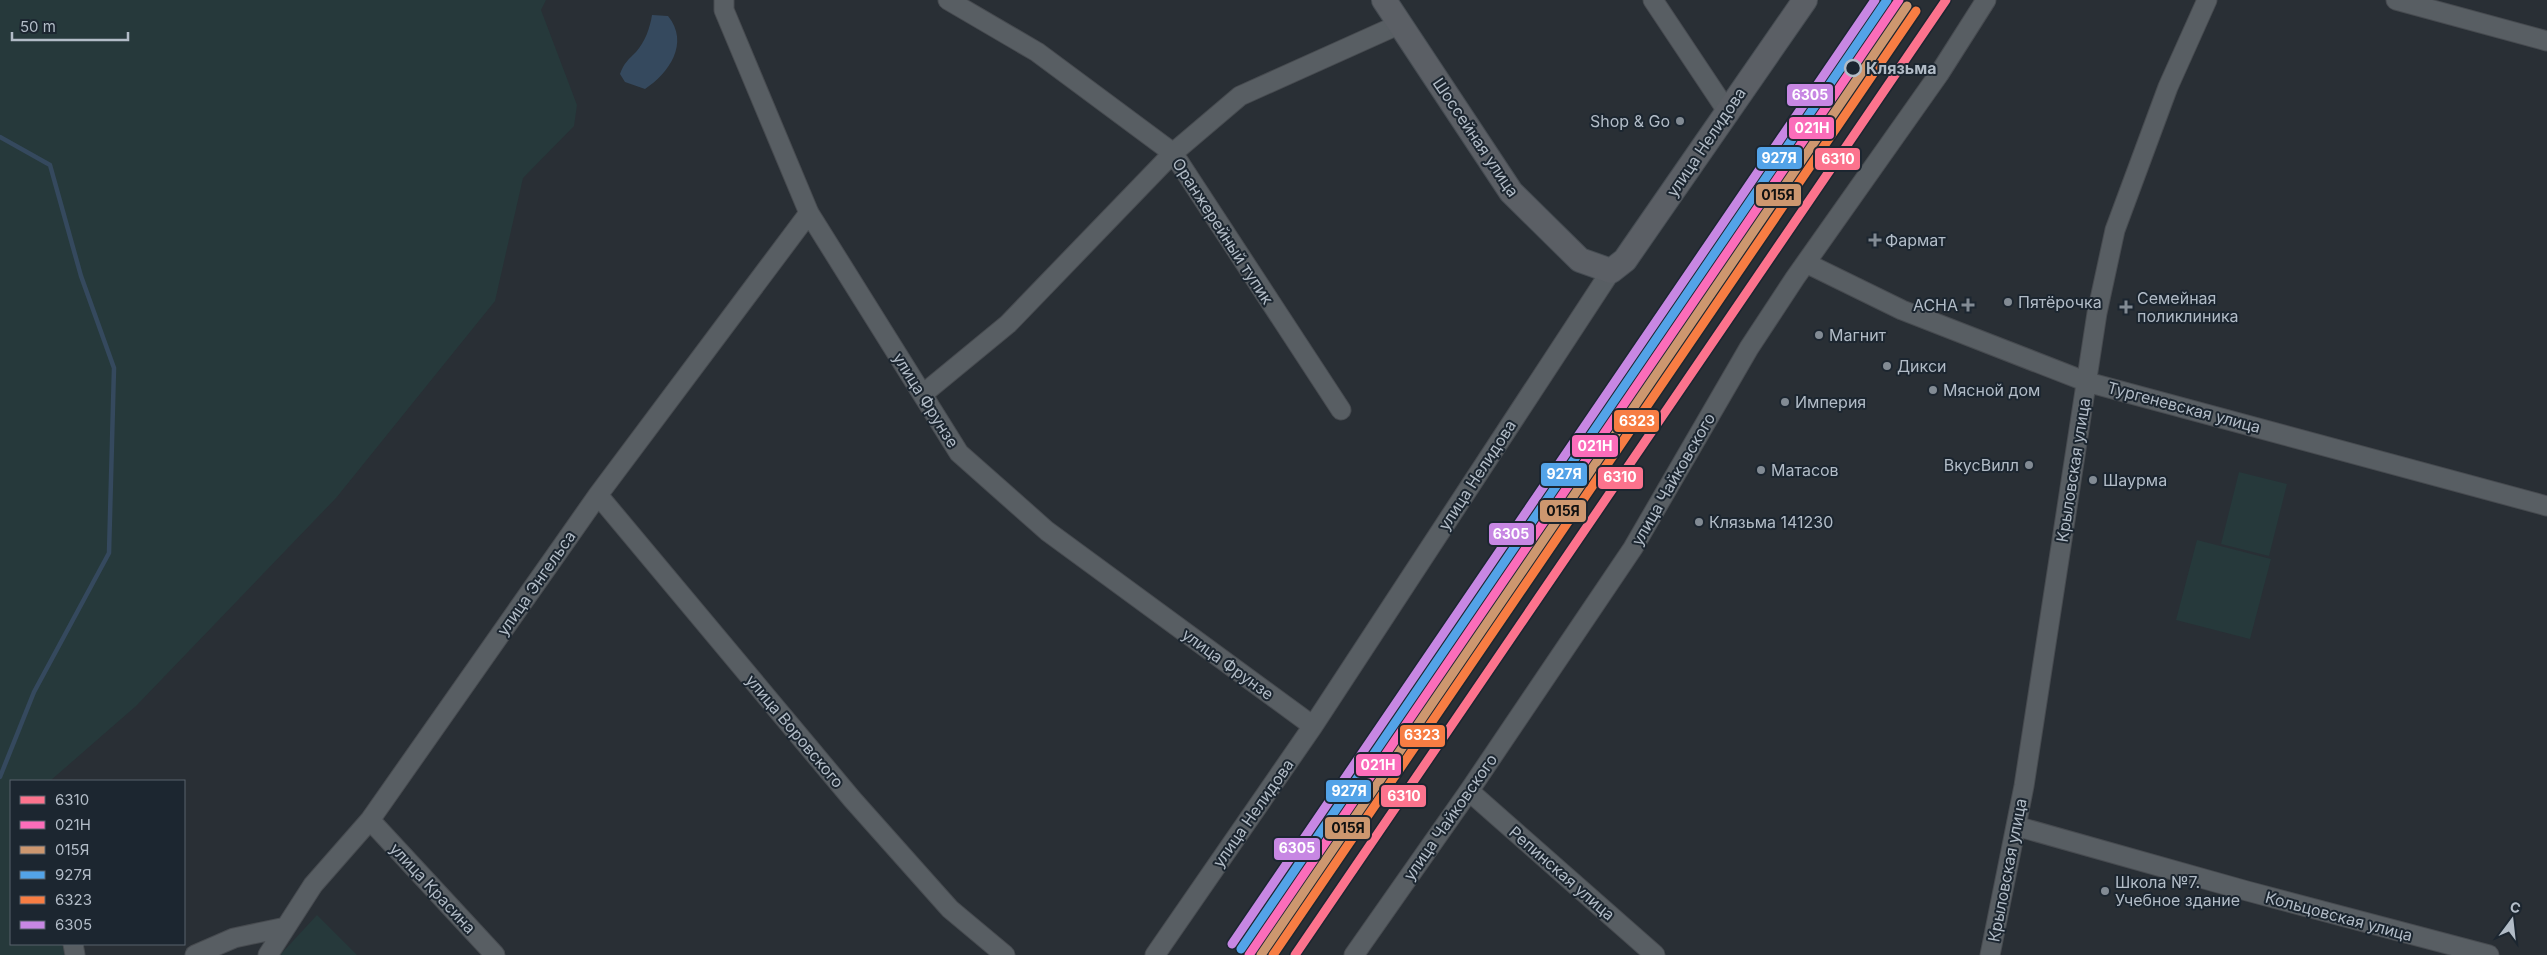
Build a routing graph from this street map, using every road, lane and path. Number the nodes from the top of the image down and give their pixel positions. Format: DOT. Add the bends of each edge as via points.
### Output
graph roads {
  1 [pos="724,0"];
  2 [pos="948,0"];
  3 [pos="1384,0"];
  4 [pos="1653,0"];
  5 [pos="1805,0"];
  6 [pos="1986,0"];
  7 [pos="2207,0"];
  8 [pos="2396,0"];
  9 [pos="1400,24"];
  10 [pos="2547,41"];
  11 [pos="1728,110"];
  12 [pos="1173,153"];
  13 [pos="809,213"];
  14 [pos="1806,263"];
  15 [pos="1611,271"];
  16 [pos="2087,382"];
  17 [pos="923,394"];
  18 [pos="1341,410"];
  19 [pos="598,495"];
  20 [pos="2547,506"];
  21 [pos="1313,726"];
  22 [pos="1469,791"];
  23 [pos="370,820"];
  24 [pos="2016,826"];
  25 [pos="286,927"];
  26 [pos="195,955"];
  27 [pos="268,955"];
  28 [pos="495,955"];
  29 [pos="1005,955"];
  30 [pos="1155,955"];
  31 [pos="1354,955"];
  32 [pos="1655,955"];
  33 [pos="1990,955"];
  34 [pos="2489,955"];
  1 -- 13 [label="street, улица Фрунзе" via="724,10"];
  2 -- 12 [label="street, Оранжерейный тупик" via="1037,52"];
  3 -- 9 [label="main road, Шоссейная улица"];
  4 -- 11 [label="street"];
  5 -- 11 [label="main road, улица Нелидова"];
  6 -- 14 [label="street, улица Чайковского"];
  7 -- 16 [label="street, Крыловская улица" via="2168,87 2115,230 2097,313"];
  8 -- 10 [label="street"];
  9 -- 12 [label="street" via="1240,96"];
  9 -- 15 [label="main road, Шоссейная улица" via="1511,192 1580,260"];
  11 -- 15 [label="main road, улица Нелидова" via="1625,260"];
  12 -- 17 [label="street" via="1008,324"];
  12 -- 18 [label="street, Оранжерейный тупик"];
  13 -- 17 [label="street, улица Фрунзе"];
  13 -- 19 [label="street, улица Энгельса"];
  14 -- 16 [label="street, Тургеневская улица" via="1910,314"];
  14 -- 22 [label="street, улица Чайковского" via="1749,348 1633,548"];
  15 -- 21 [label="street, улица Нелидова"];
  16 -- 20 [label="street, Тургеневская улица"];
  16 -- 24 [label="street, Крыловская улица"];
  17 -- 21 [label="street, улица Фрунзе" via="959,453 1047,531"];
  19 -- 23 [label="street, улица Энгельса"];
  19 -- 29 [label="street, улица Воровского" via="852,799 950,909"];
  21 -- 30 [label="street, улица Нелидова"];
  22 -- 31 [label="street, улица Чайковского"];
  22 -- 32 [label="street, Репинская улица"];
  23 -- 25 [label="street, улица Энгельса" via="313,885"];
  23 -- 28 [label="street, улица Красина"];
  24 -- 33 [label="street, Крыловская улица"];
  24 -- 34 [label="street, Кольцовская улица"];
  25 -- 26 [label="street" via="234,938"];
  25 -- 27 [label="street, улица Энгельса"];
}
